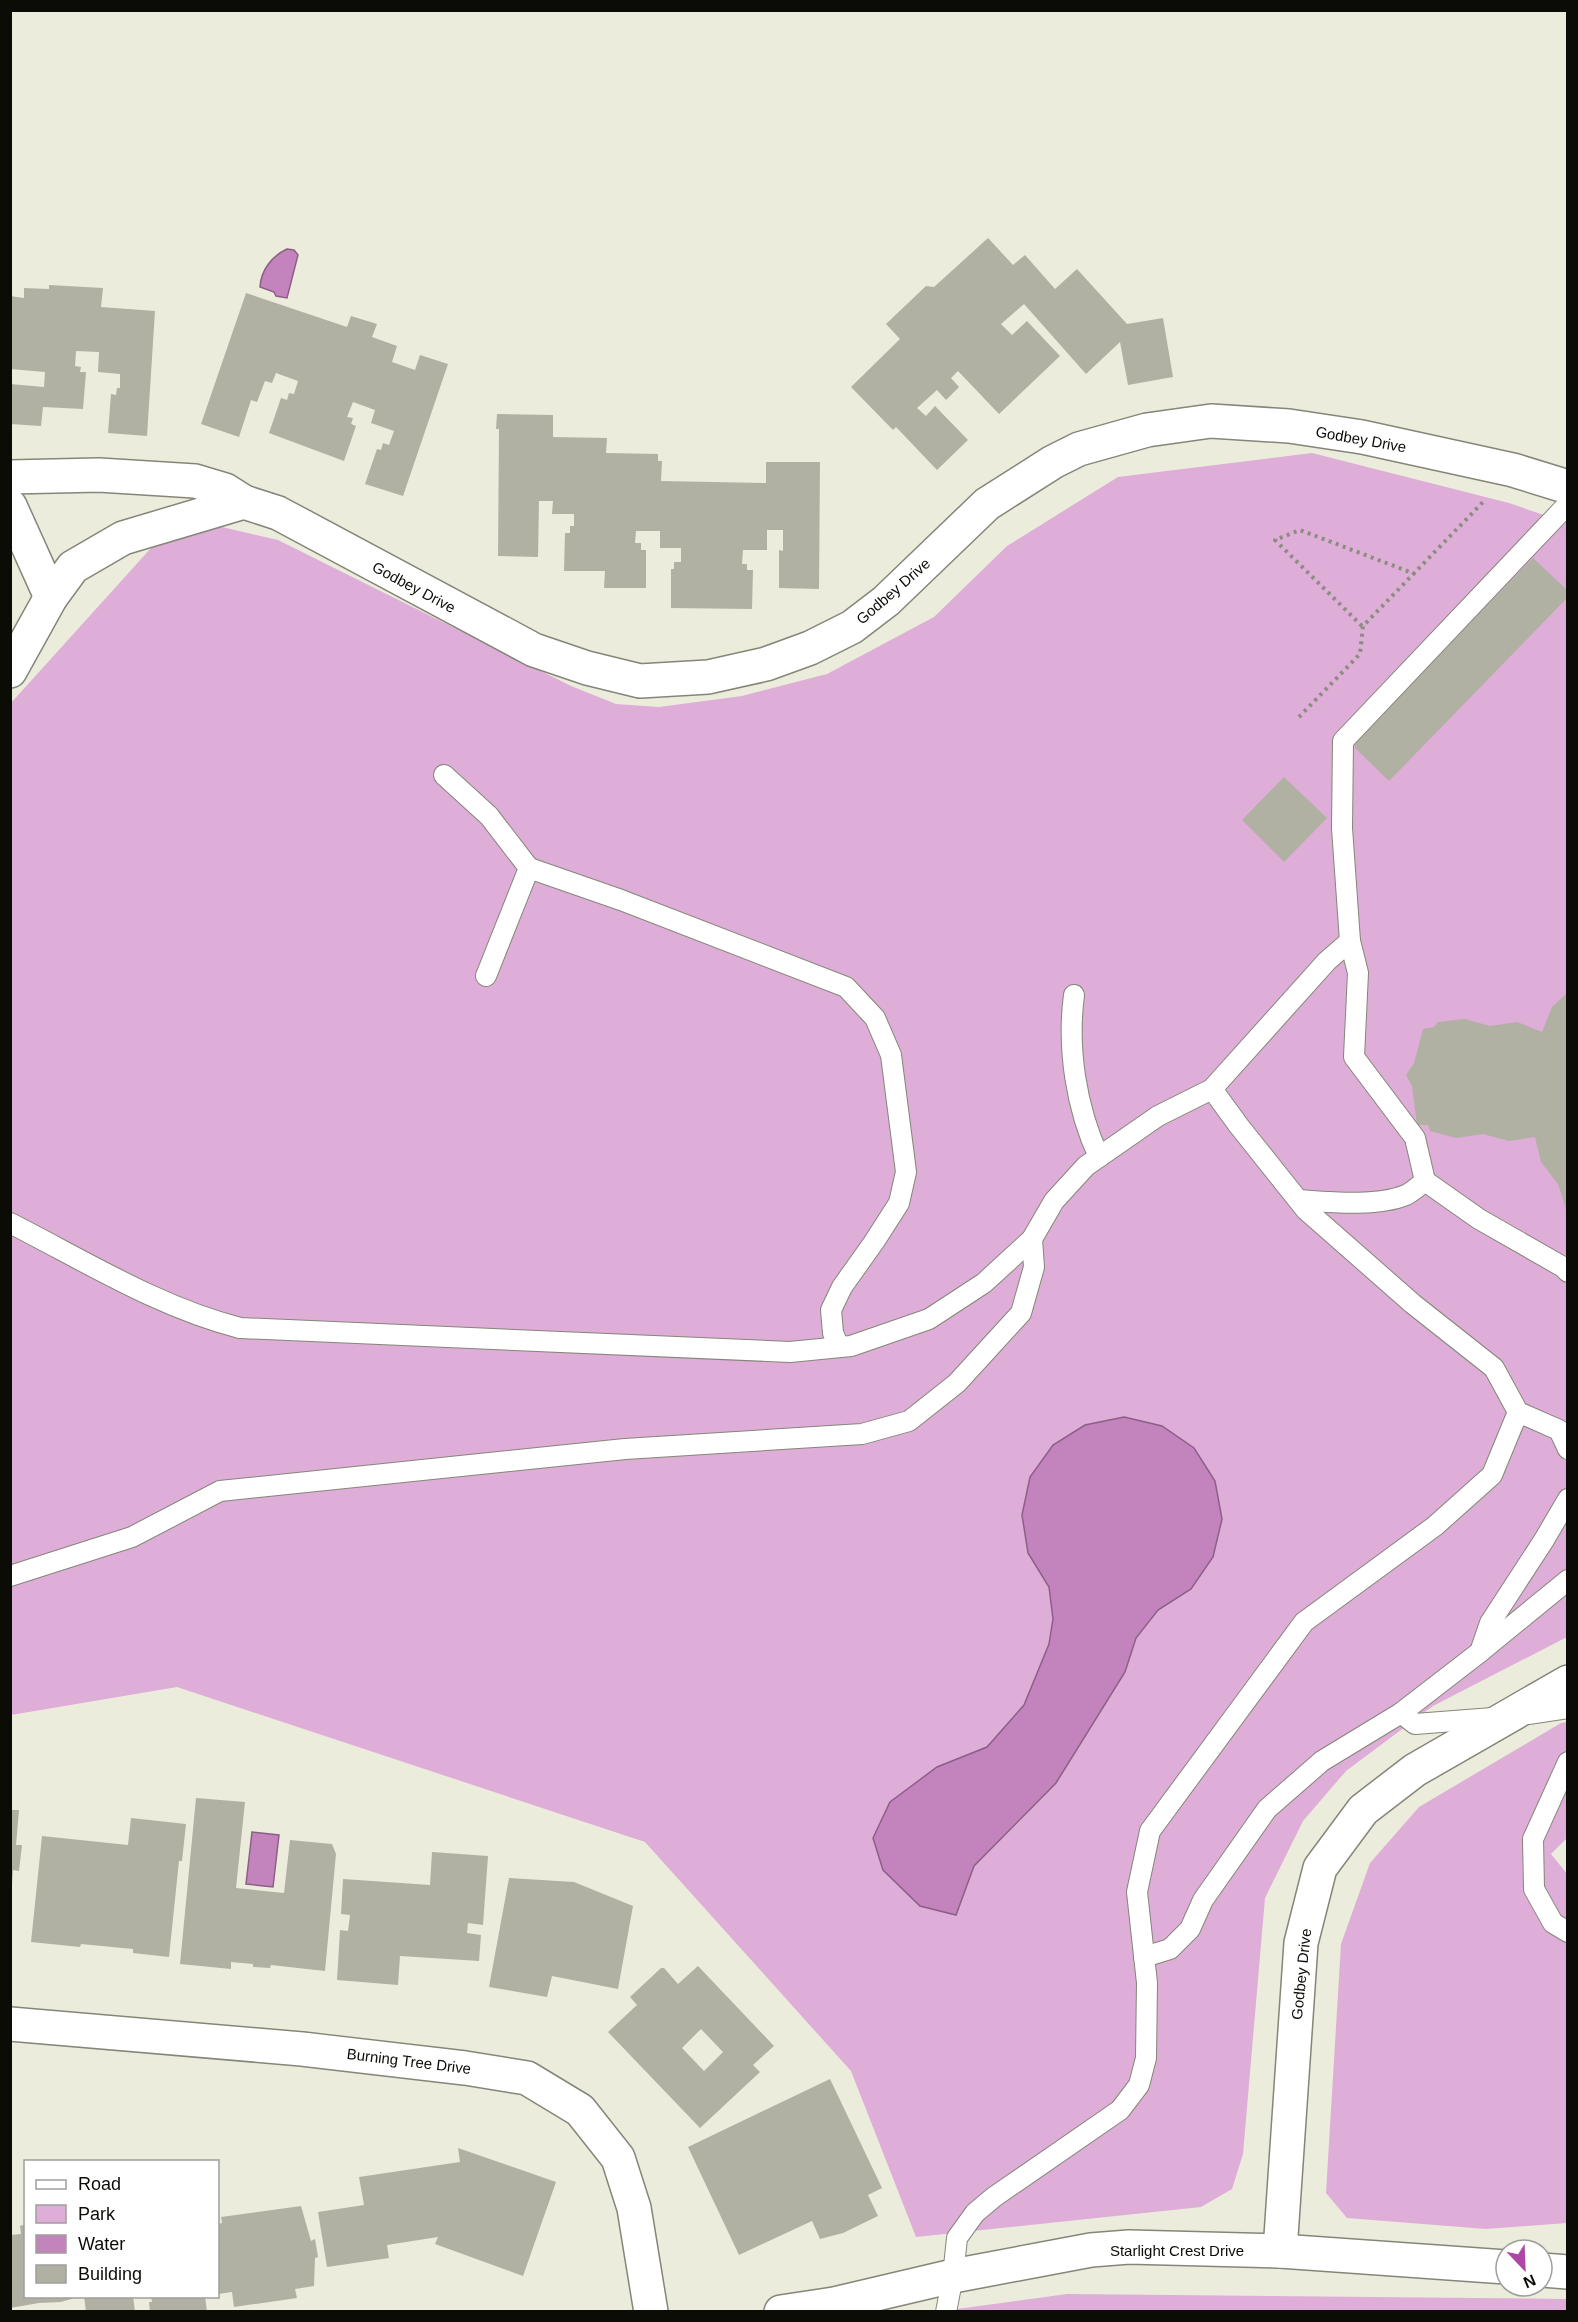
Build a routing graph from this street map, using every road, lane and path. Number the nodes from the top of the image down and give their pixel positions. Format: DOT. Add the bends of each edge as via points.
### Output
graph roads {
  1 [pos="10,477"];
  2 [pos="1568,487"];
  3 [pos="1488,497"];
  4 [pos="244,502"];
  5 [pos="1568,504"];
  6 [pos="10,506"];
  7 [pos="1415,574"];
  8 [pos="51,597"];
  9 [pos="1362,626"];
  10 [pos="10,671"];
  11 [pos="1299,717"];
  12 [pos="444,774"];
  13 [pos="529,868"];
  14 [pos="1350,941"];
  15 [pos="486,976"];
  16 [pos="1074,995"];
  17 [pos="1212,1089"];
  18 [pos="1099,1157"];
  19 [pos="1425,1181"];
  20 [pos="1299,1200"];
  21 [pos="10,1223"];
  22 [pos="1032,1239"];
  23 [pos="1568,1272"];
  24 [pos="839,1347"];
  25 [pos="1518,1412"];
  26 [pos="1568,1449"];
  27 [pos="1568,1499"];
  28 [pos="10,1576"];
  29 [pos="1568,1580"];
  30 [pos="1480,1652"];
  31 [pos="1568,1682"];
  32 [pos="1568,1708"];
  33 [pos="1401,1713"];
  34 [pos="1507,1718"];
  35 [pos="1568,1762"];
  36 [pos="1568,1932"];
  37 [pos="1144,1957"];
  38 [pos="10,2024"];
  39 [pos="1280,2251"];
  40 [pos="1494,2266"];
  41 [pos="953,2276"];
  42 [pos="651,2312"];
  43 [pos="781,2312"];
  44 [pos="946,2312"];
  1 -- 4 [label="street, Godbey Drive" via="99,475 195,481 225,490"];
  2 -- 4 [label="street, Godbey Drive" via="1502,467 1362,437 1288,426 1211,421 1147,430 1079,449 987,504 886,601 852,627 810,648 766,664 708,677 640,681 534,651 278,513"];
  3 -- 7 [label="path"];
  4 -- 8 [label="street" via="123,538 73,567"];
  5 -- 14 [label="lane" via="1343,741 1342,828"];
  6 -- 8 [label="street"];
  7 -- 9 [label="path"];
  7 -- 9 [label="path" via="1299,530 1275,540"];
  8 -- 10 [label="street"];
  9 -- 11 [label="path" via="1360,654"];
  12 -- 13 [label="lane" via="489,816"];
  13 -- 15 [label="lane"];
  13 -- 24 [label="lane" via="846,987 875,1018 891,1054 906,1172 899,1203 842,1287 831,1310"];
  14 -- 17 [label="lane" via="1327,961"];
  14 -- 19 [label="lane" via="1358,973 1354,1057 1415,1138"];
  16 -- 18 [label="lane" via="1070,1020 1072,1054 1086,1127"];
  17 -- 18 [label="lane" via="1158,1116"];
  17 -- 20 [label="lane"];
  18 -- 22 [label="lane" via="1054,1201"];
  19 -- 20 [label="lane" via="1406,1195 1378,1200 1346,1204"];
  19 -- 23 [label="lane"];
  20 -- 25 [label="lane" via="1413,1304 1494,1368"];
  21 -- 24 [label="lane" via="171,1305 240,1328 790,1352"];
  22 -- 24 [label="lane" via="984,1283 929,1319"];
  22 -- 28 [label="lane" via="1034,1267 1021,1313 957,1383 909,1421 862,1434 625,1449 220,1491 132,1537"];
  25 -- 26 [label="lane" via="1559,1430"];
  25 -- 37 [label="lane" via="1492,1475 1435,1526 1304,1622 1150,1831 1137,1892"];
  27 -- 30 [label="lane" via="1490,1623"];
  29 -- 30 [label="lane"];
  30 -- 33 [label="lane"];
  31 -- 34 [label="street, Godbey Drive"];
  32 -- 34 [label="lane"];
  33 -- 34 [label="lane" via="1415,1724"];
  33 -- 37 [label="lane" via="1322,1761 1267,1809 1203,1900 1190,1929 1170,1949"];
  34 -- 39 [label="street, Godbey Drive" via="1414,1770 1363,1810 1320,1868 1301,1943"];
  35 -- 36 [label="lane" via="1533,1839 1534,1889 1553,1923"];
  37 -- 41 [label="lane" via="1146,2058 1139,2085 1120,2110 975,2213 957,2238"];
  38 -- 42 [label="street, Burning Tree Drive" via="302,2049 526,2078 580,2110 618,2158 634,2208"];
  39 -- 40 [label="street, Starlight Crest Drive"];
  39 -- 41 [label="street, Starlight Crest Drive" via="1128,2247 1091,2250"];
  41 -- 43 [label="street, Starlight Crest Drive" via="834,2304"];
  41 -- 44 [label="lane"];
}
